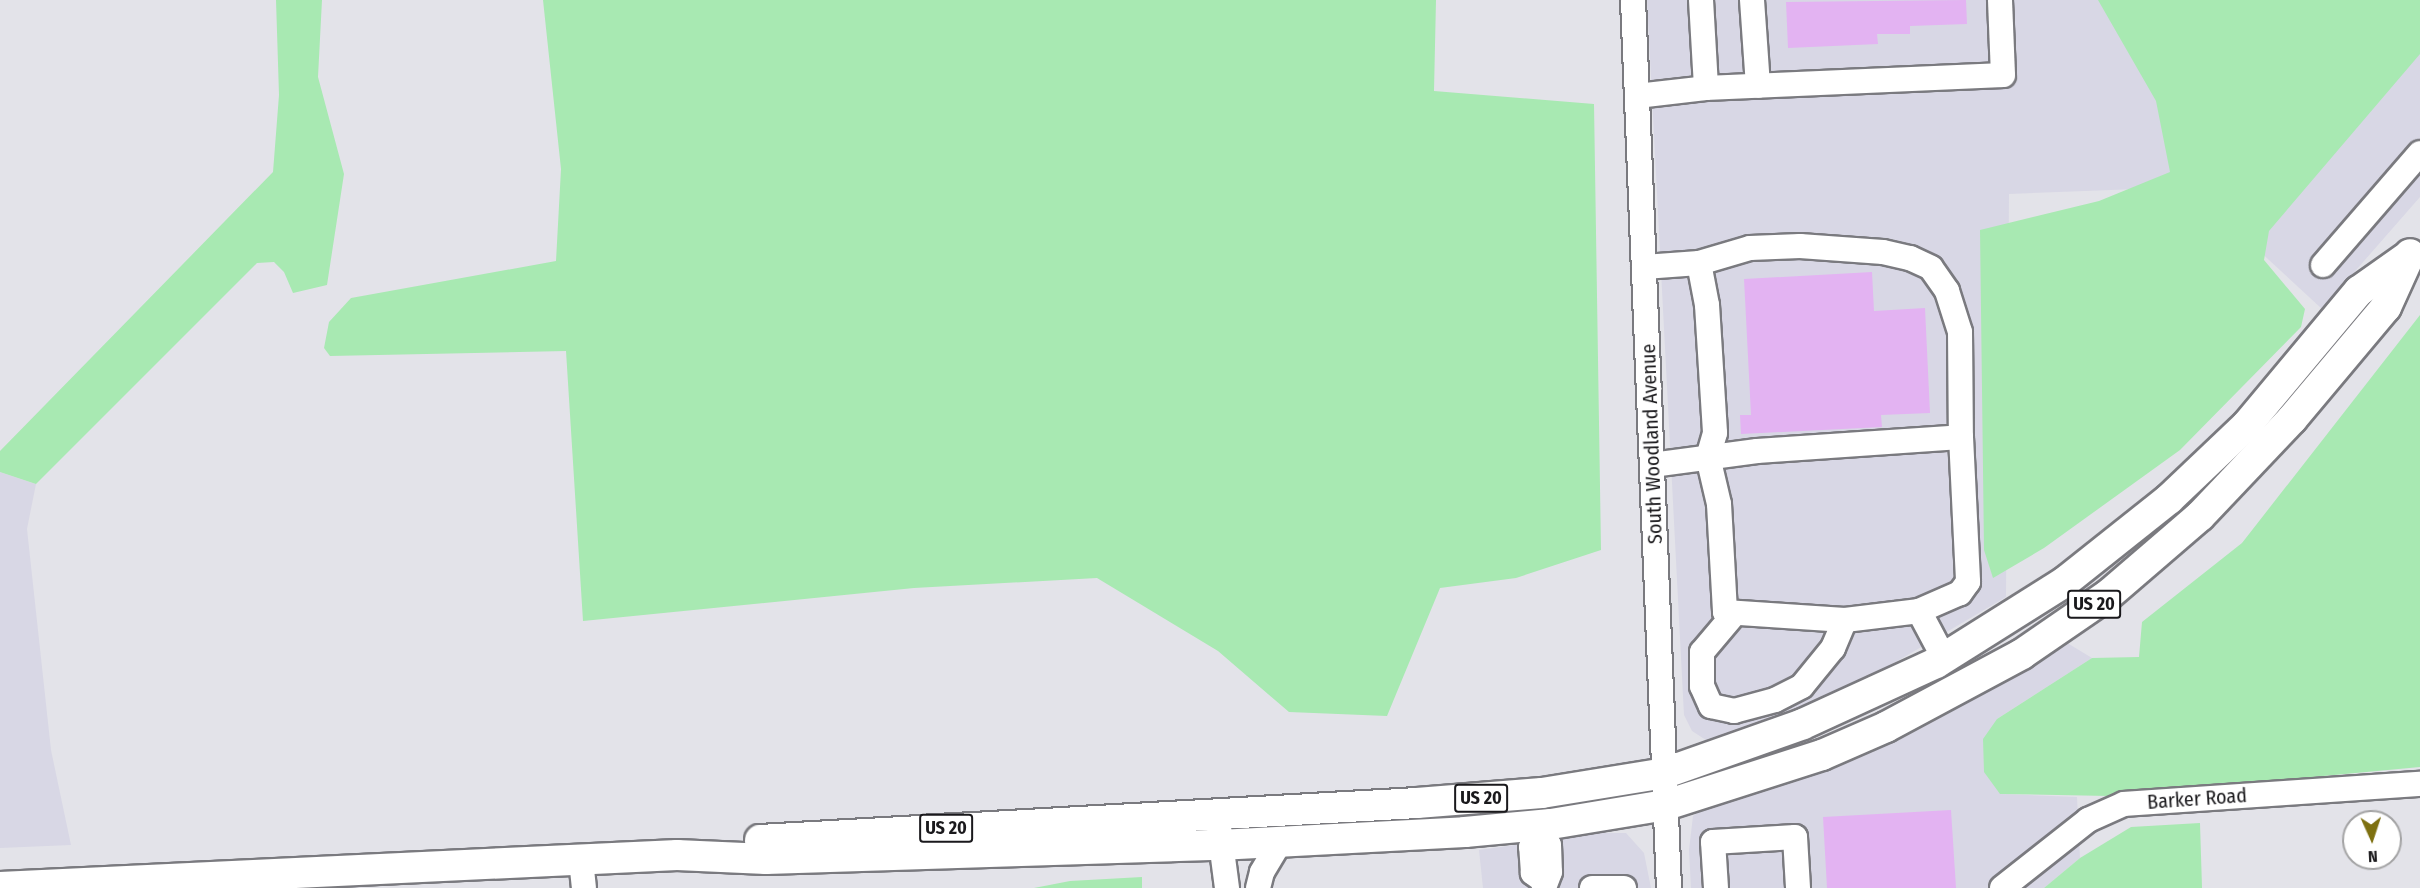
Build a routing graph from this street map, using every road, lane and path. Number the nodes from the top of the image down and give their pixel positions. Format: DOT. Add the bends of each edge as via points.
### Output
graph roads {
  1 [pos="1634,0"];
  2 [pos="1701,0"];
  3 [pos="1752,0"];
  4 [pos="2000,0"];
  5 [pos="1758,86"];
  6 [pos="1706,88"];
  7 [pos="1637,96"];
  8 [pos="2420,153"];
  9 [pos="2415,248"];
  10 [pos="1699,263"];
  11 [pos="2323,266"];
  12 [pos="1644,267"];
  13 [pos="1961,437"];
  14 [pos="1708,458"];
  15 [pos="1652,465"];
  16 [pos="1919,611"];
  17 [pos="1735,613"];
  18 [pos="1845,620"];
  19 [pos="1944,658"];
  20 [pos="1665,773"];
  21 [pos="2420,784"];
  22 [pos="1666,805"];
  23 [pos="1217,812"];
  24 [pos="1538,832"];
  25 [pos="1281,840"];
  26 [pos="1219,845"];
  27 [pos="677,855"];
  28 [pos="583,874"];
  29 [pos="258,881"];
  30 [pos="1544,884"];
  31 [pos="0,887"];
  32 [pos="1227,888"];
  33 [pos="1258,888"];
  34 [pos="1592,888"];
  35 [pos="1623,888"];
  36 [pos="1670,888"];
  37 [pos="1716,888"];
  38 [pos="1797,888"];
  39 [pos="2002,888"];
  1 -- 7 [label="street, South Woodland Avenue"];
  2 -- 6 [label="street"];
  3 -- 5 [label="street"];
  4 -- 5 [label="street" via="2003,75"];
  5 -- 6 [label="street"];
  6 -- 7 [label="street"];
  7 -- 12 [label="street, South Woodland Avenue"];
  8 -- 11 [label="street"];
  9 -- 19 [label="main road, US 20" via="2360,291 2247,426 2169,499 2066,581"];
  9 -- 22 [label="main road, US 20" via="2386,307 2292,419 2200,516 2108,595 2022,654 1886,727 1822,755"];
  10 -- 12 [label="street"];
  10 -- 13 [label="street" via="1750,248 1800,246 1883,252 1931,268 1947,291 1960,332"];
  10 -- 14 [label="street" via="1707,305 1715,423"];
  12 -- 15 [label="street, South Woodland Avenue"];
  13 -- 14 [label="street"];
  13 -- 16 [label="street" via="1968,582 1960,593"];
  14 -- 15 [label="street"];
  14 -- 17 [label="street" via="1719,504 1725,612"];
  15 -- 20 [label="street, South Woodland Avenue"];
  16 -- 18 [label="street"];
  16 -- 19 [label="street"];
  17 -- 18 [label="street"];
  17 -- 18 [label="street" via="1702,652 1702,686 1711,706 1734,711 1775,700 1802,686 1833,648"];
  19 -- 20 [label="main road, US 20" via="1803,724"];
  20 -- 22 [label="street, South Woodland Avenue"];
  20 -- 23 [label="main road, US 20" via="1542,793"];
  21 -- 39 [label="street, Barker Road" via="2124,804 2088,820"];
  22 -- 24 [label="main road, US 20"];
  22 -- 36 [label="street, South Woodland Avenue"];
  23 -- 26 [label="street"];
  23 -- 27 [label="main road, US 20" via="770,839"];
  24 -- 25 [label="main road, US 20"];
  24 -- 30 [label="street" via="1548,845 1550,872"];
  25 -- 26 [label="main road, US 20"];
  25 -- 33 [label="street" via="1262,872"];
  26 -- 27 [label="main road, US 20" via="766,859"];
  26 -- 32 [label="street"];
  27 -- 28 [label="main road, US 20"];
  28 -- 29 [label="main road, US 20"];
  29 -- 31 [label="main road, US 20"];
  34 -- 35 [label="street"];
  37 -- 38 [label="street" via="1713,842 1795,837"];
}
